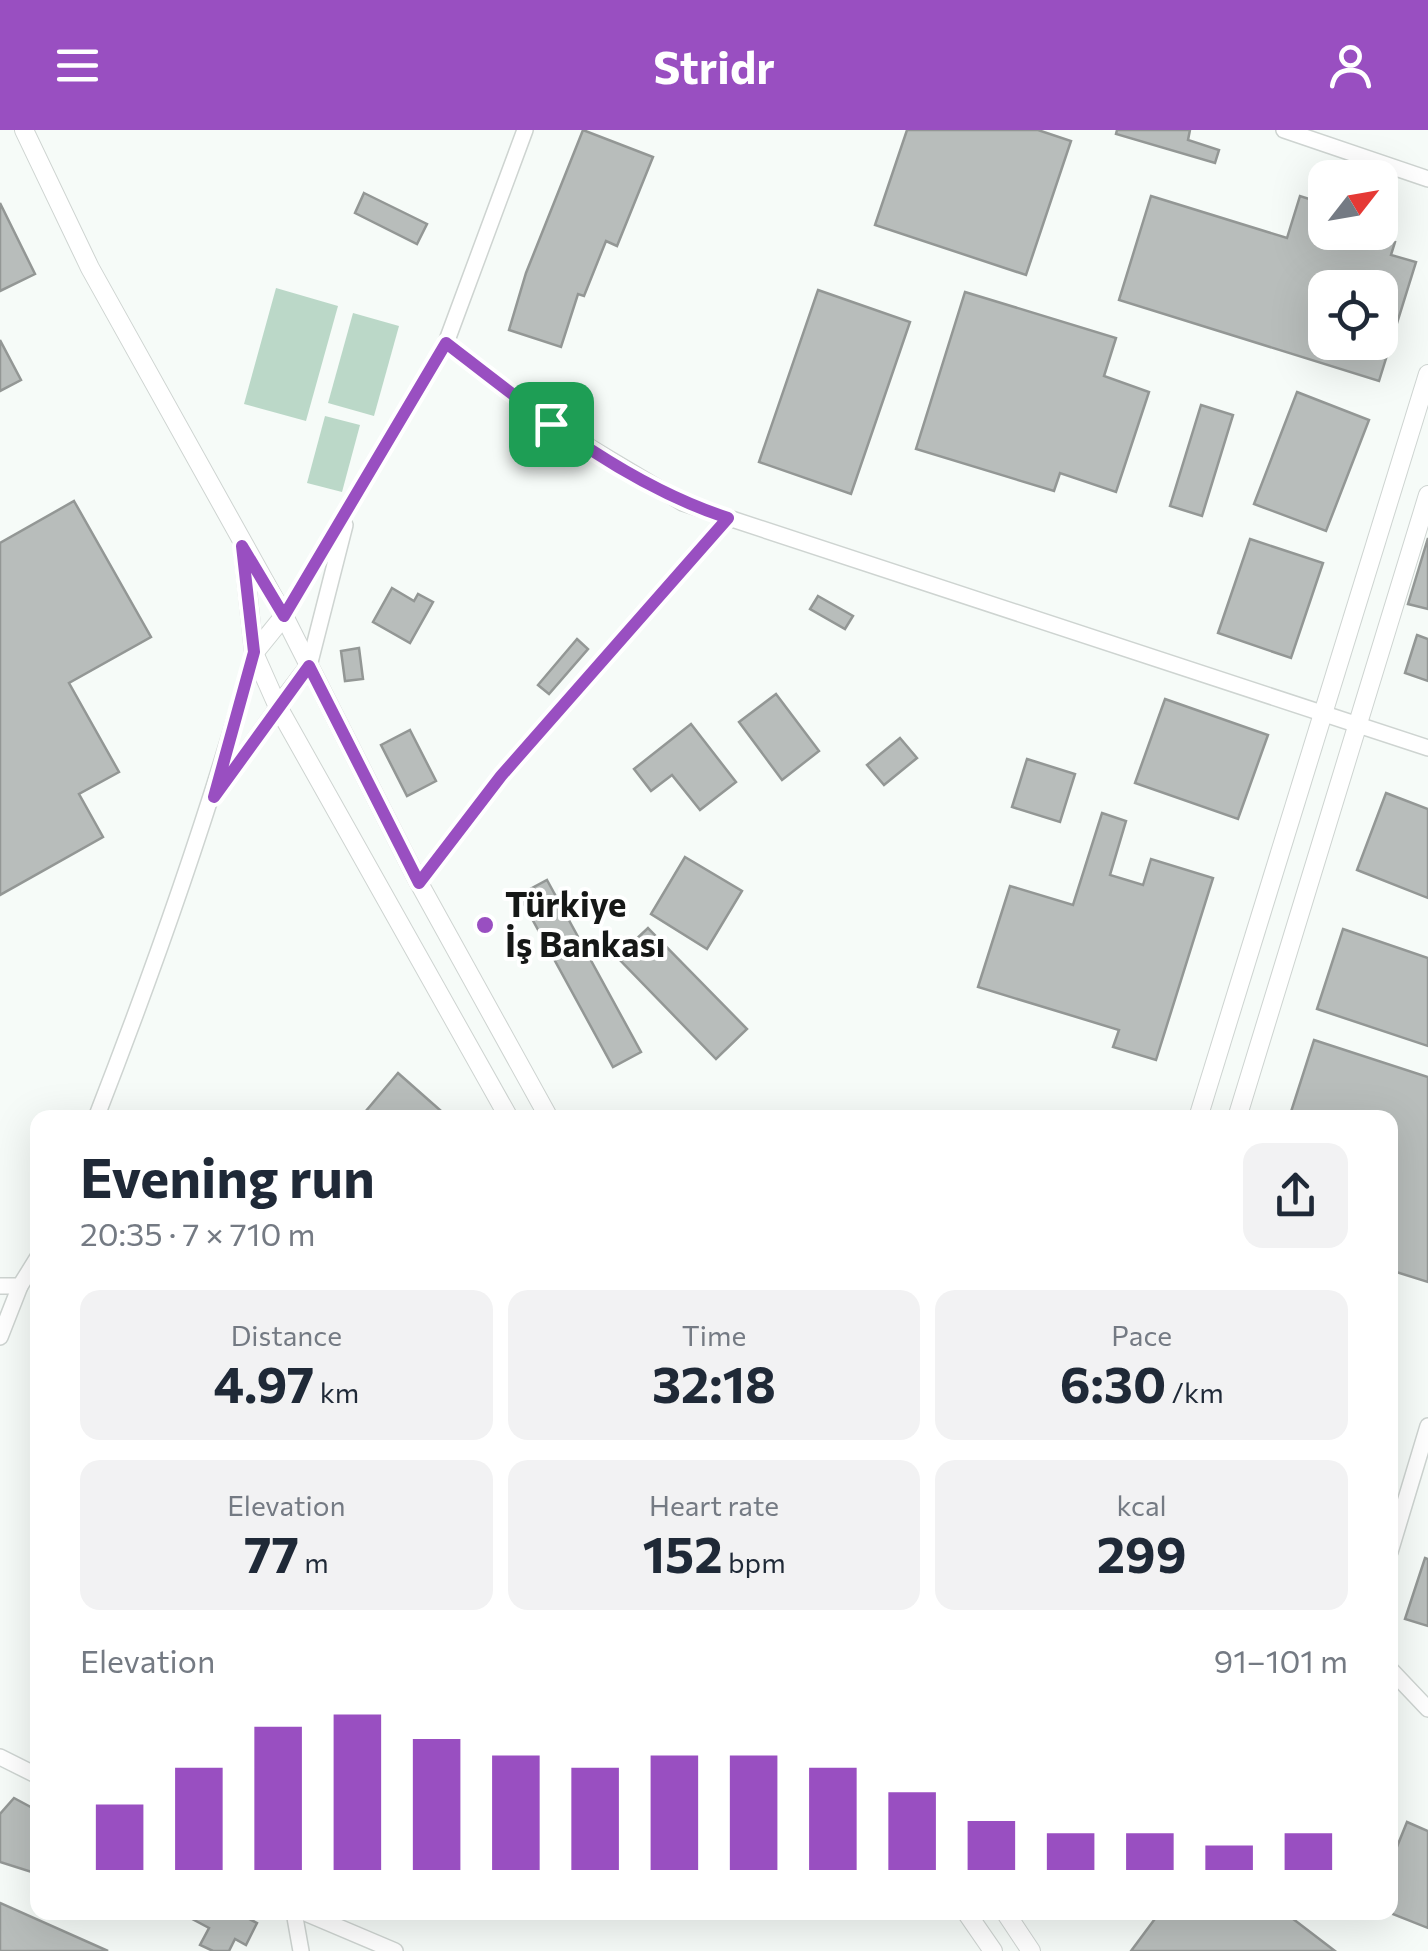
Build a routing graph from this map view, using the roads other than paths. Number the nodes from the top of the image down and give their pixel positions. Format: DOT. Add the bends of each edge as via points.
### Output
graph roads {
  1 [pos="24,130"];
  2 [pos="526,130"];
  3 [pos="1284,130"];
  4 [pos="1428,179"];
  5 [pos="446,343"];
  6 [pos="1428,374"];
  7 [pos="1428,495"];
  8 [pos="350,507"];
  9 [pos="728,518"];
  10 [pos="242,546"];
  11 [pos="284,616"];
  12 [pos="254,652"];
  13 [pos="309,666"];
  14 [pos="278,707"];
  15 [pos="1322,713"];
  16 [pos="1358,722"];
  17 [pos="1428,748"];
  18 [pos="214,797"];
  19 [pos="419,883"];
  20 [pos="99,1110"];
  21 [pos="505,1110"];
  22 [pos="545,1110"];
  23 [pos="1200,1110"];
  24 [pos="1238,1110"];
  25 [pos="30,1270"];
  26 [pos="0,1286"];
  27 [pos="20,1286"];
  28 [pos="0,1337"];
  29 [pos="1428,1426"];
  30 [pos="1398,1525"];
  31 [pos="1398,1678"];
  32 [pos="1428,1709"];
  33 [pos="0,1757"];
  34 [pos="30,1772"];
  35 [pos="295,1920"];
  36 [pos="323,1920"];
  37 [pos="972,1920"];
  38 [pos="1010,1920"];
  39 [pos="301,1951"];
  40 [pos="395,1951"];
  41 [pos="993,1951"];
  42 [pos="1031,1951"];
  1 -- 10 [label="street" via="90,268"];
  2 -- 5 [label="street"];
  3 -- 4 [label="street"];
  5 -- 8 [label="street"];
  5 -- 9 [label="street" via="551,424 683,504"];
  6 -- 15 [label="street"];
  7 -- 16 [label="street"];
  8 -- 11 [label="street"];
  8 -- 13 [label="street"];
  9 -- 15 [label="street"];
  9 -- 19 [label="lane" via="501,776"];
  10 -- 11 [label="street"];
  10 -- 12 [label="street"];
  11 -- 12 [label="street"];
  11 -- 13 [label="street"];
  12 -- 14 [label="street"];
  12 -- 18 [label="street"];
  13 -- 14 [label="street"];
  13 -- 19 [label="street"];
  14 -- 18 [label="street"];
  14 -- 21 [label="street"];
  15 -- 16 [label="street"];
  15 -- 23 [label="street"];
  16 -- 17 [label="street"];
  16 -- 24 [label="street"];
  18 -- 20 [label="street"];
  19 -- 22 [label="street"];
  25 -- 27 [label="street"];
  26 -- 27 [label="street"];
  27 -- 28 [label="street"];
  29 -- 30 [label="street"];
  31 -- 32 [label="street"];
  33 -- 34 [label="street"];
  35 -- 39 [label="street"];
  36 -- 40 [label="street"];
  37 -- 41 [label="street"];
  38 -- 42 [label="street"];
}
